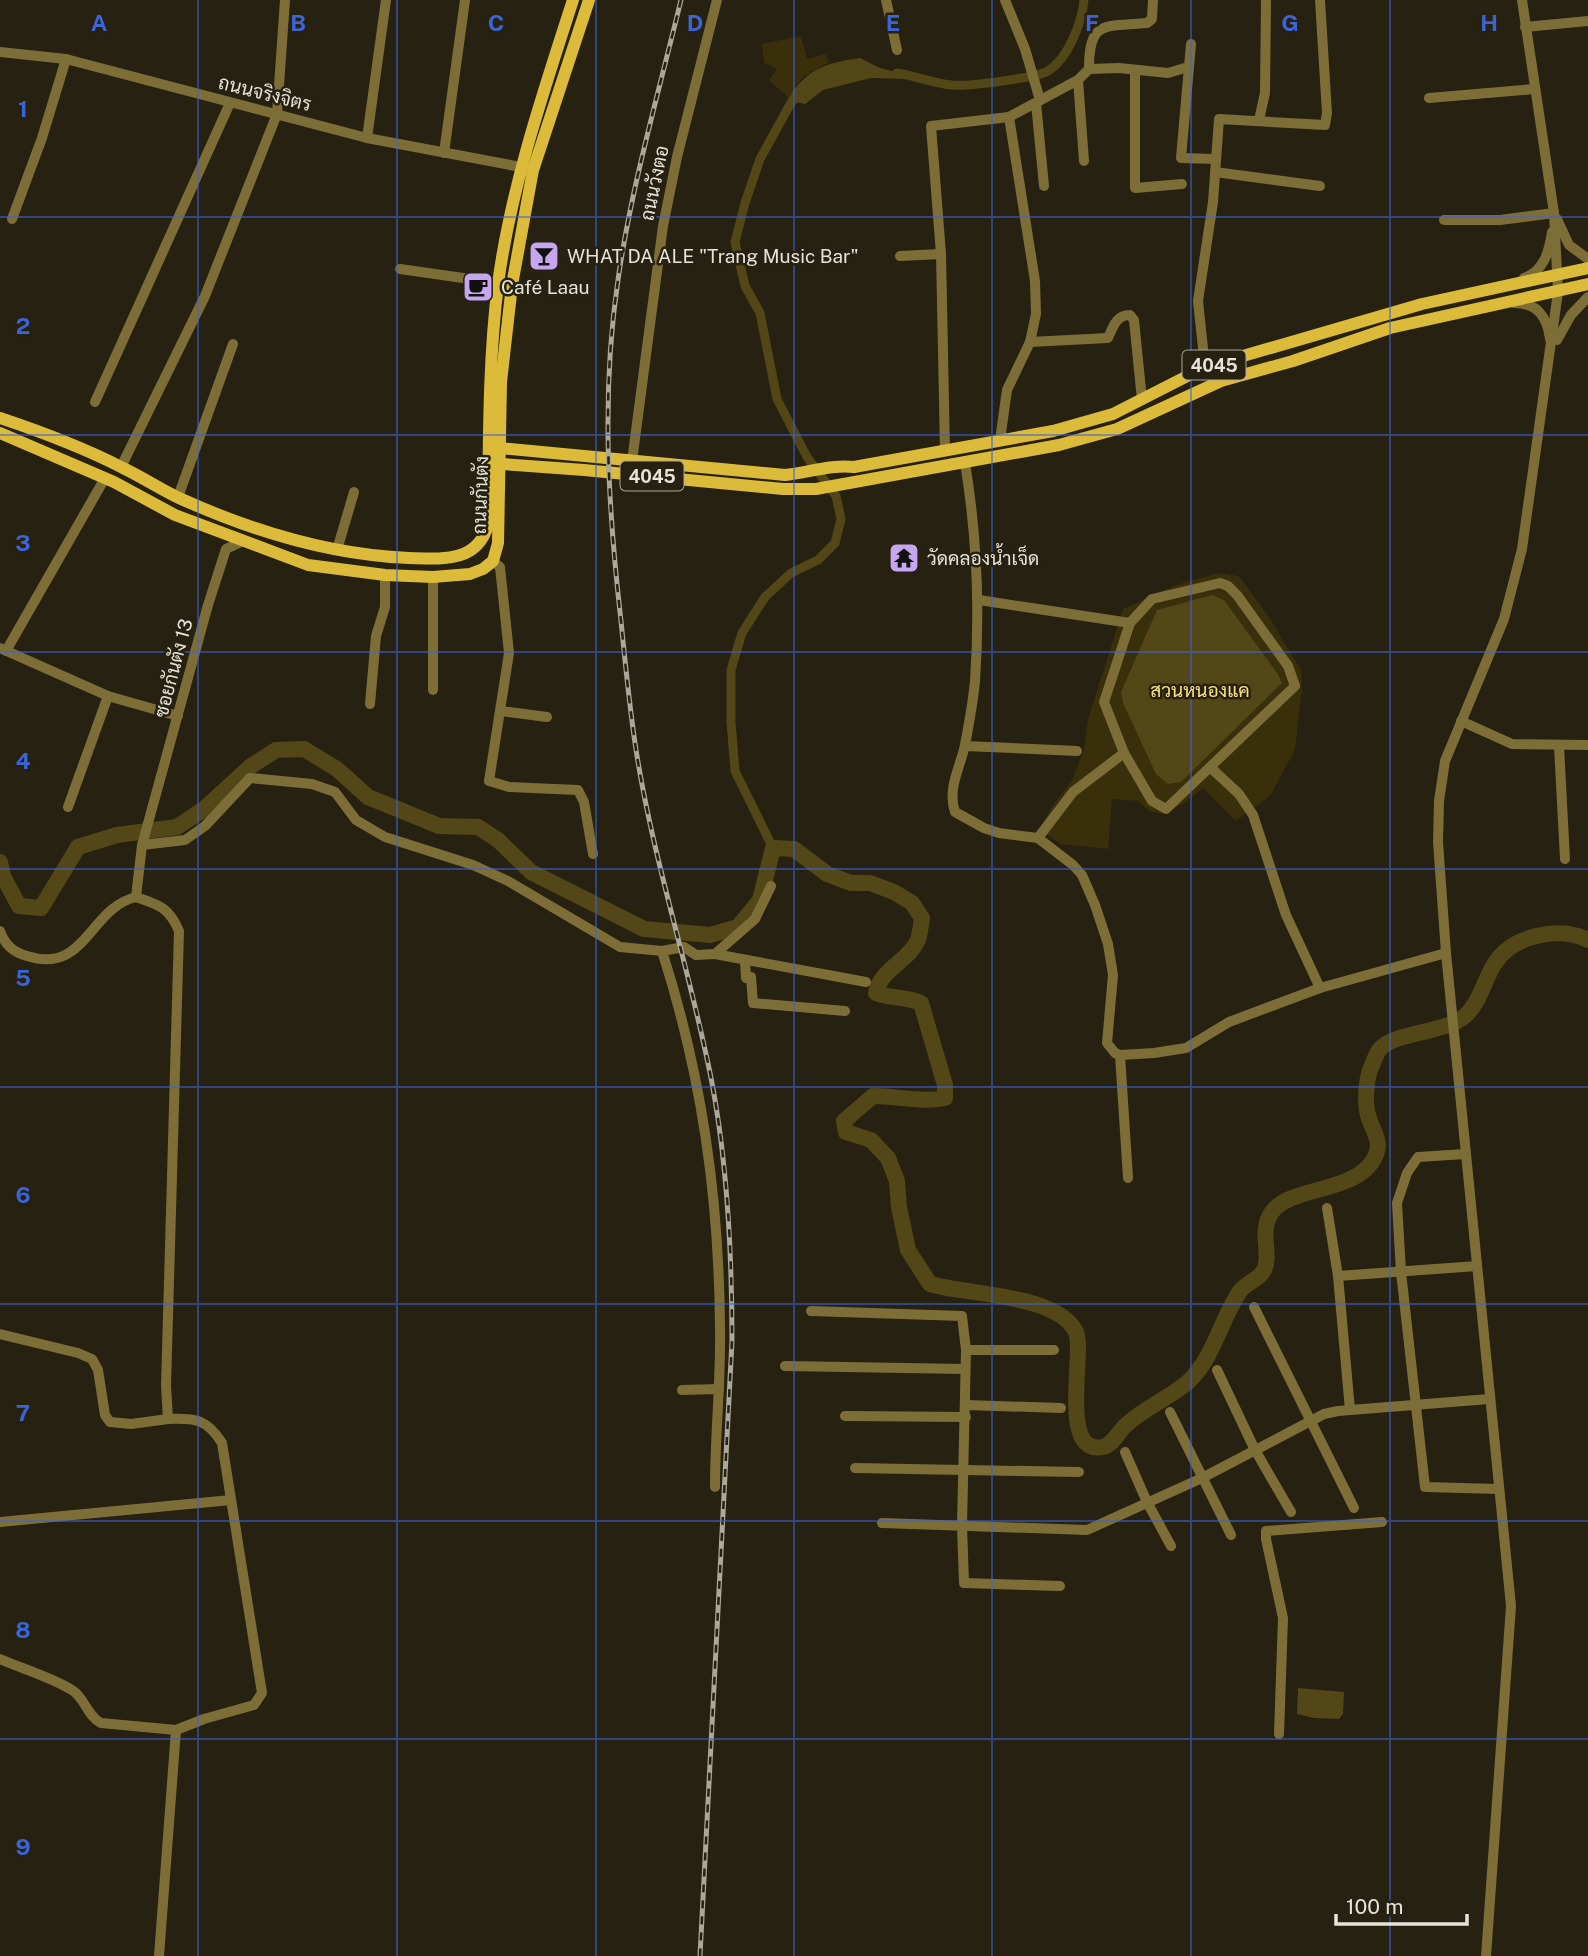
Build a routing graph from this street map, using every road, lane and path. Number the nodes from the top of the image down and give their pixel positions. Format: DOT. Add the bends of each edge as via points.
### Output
graph roads {
  1 [pos="285,0"];
  2 [pos="386,0"];
  3 [pos="465,0"];
  4 [pos="573,0"];
  5 [pos="589,0"];
  6 [pos="716,0"];
  7 [pos="886,0"];
  8 [pos="1005,0"];
  9 [pos="1153,0"];
  10 [pos="1266,0"];
  11 [pos="1320,0"];
  12 [pos="1522,0"];
  13 [pos="568,16"];
  14 [pos="582,20"];
  15 [pos="1588,21"];
  16 [pos="1525,27"];
  17 [pos="1191,44"];
  18 [pos="897,50"];
  19 [pos="0,52"];
  20 [pos="66,59"];
  21 [pos="1188,67"];
  22 [pos="1089,69"];
  23 [pos="1135,70"];
  24 [pos="1078,80"];
  25 [pos="1534,89"];
  26 [pos="1429,98"];
  27 [pos="1038,102"];
  28 [pos="230,103"];
  29 [pos="277,114"];
  30 [pos="1009,117"];
  31 [pos="1259,120"];
  32 [pos="367,138"];
  33 [pos="444,153"];
  34 [pos="1216,159"];
  35 [pos="1084,161"];
  36 [pos="527,169"];
  37 [pos="1215,172"];
  38 [pos="1182,184"];
  39 [pos="1044,186"];
  40 [pos="1320,186"];
  41 [pos="1554,213"];
  42 [pos="12,219"];
  43 [pos="1444,220"];
  44 [pos="941,254"];
  45 [pos="900,256"];
  46 [pos="1588,258"];
  47 [pos="1588,268"];
  48 [pos="400,269"];
  49 [pos="1559,275"];
  50 [pos="498,283"];
  51 [pos="1588,284"];
  52 [pos="1490,290"];
  53 [pos="1558,292"];
  54 [pos="1588,297"];
  55 [pos="503,303"];
  56 [pos="1504,303"];
  57 [pos="1030,342"];
  58 [pos="233,344"];
  59 [pos="1551,354"];
  60 [pos="1205,367"];
  61 [pos="1142,400"];
  62 [pos="95,402"];
  63 [pos="0,418"];
  64 [pos="0,433"];
  65 [pos="1000,440"];
  66 [pos="495,447"];
  67 [pos="945,451"];
  68 [pos="632,461"];
  69 [pos="495,463"];
  70 [pos="965,463"];
  71 [pos="121,467"];
  72 [pos="109,480"];
  73 [pos="354,492"];
  74 [pos="178,498"];
  75 [pos="248,525"];
  76 [pos="243,541"];
  77 [pos="337,550"];
  78 [pos="387,557"];
  79 [pos="493,561"];
  80 [pos="385,575"];
  81 [pos="433,577"];
  82 [pos="979,600"];
  83 [pos="1130,623"];
  84 [pos="3,650"];
  85 [pos="433,690"];
  86 [pos="108,696"];
  87 [pos="370,704"];
  88 [pos="501,711"];
  89 [pos="178,716"];
  90 [pos="547,717"];
  91 [pos="1461,721"];
  92 [pos="1588,745"];
  93 [pos="965,746"];
  94 [pos="1559,746"];
  95 [pos="1077,751"];
  96 [pos="1124,753"];
  97 [pos="1211,768"];
  98 [pos="68,807"];
  99 [pos="1038,838"];
  100 [pos="142,845"];
  101 [pos="593,854"];
  102 [pos="1565,859"];
  103 [pos="771,886"];
  104 [pos="136,897"];
  105 [pos="0,931"];
  106 [pos="662,951"];
  107 [pos="1446,953"];
  108 [pos="715,954"];
  109 [pos="745,961"];
  110 [pos="866,982"];
  111 [pos="1320,988"];
  112 [pos="845,1011"];
  113 [pos="1120,1055"];
  114 [pos="1465,1154"];
  115 [pos="1128,1178"];
  116 [pos="1327,1208"];
  117 [pos="1477,1266"];
  118 [pos="1401,1272"];
  119 [pos="1338,1276"];
  120 [pos="1254,1307"];
  121 [pos="811,1311"];
  122 [pos="0,1334"];
  123 [pos="966,1350"];
  124 [pos="1054,1350"];
  125 [pos="785,1366"];
  126 [pos="965,1370"];
  127 [pos="1217,1370"];
  128 [pos="719,1389"];
  129 [pos="682,1390"];
  130 [pos="1489,1399"];
  131 [pos="1416,1405"];
  132 [pos="1061,1408"];
  133 [pos="1350,1410"];
  134 [pos="966,1411"];
  135 [pos="1170,1412"];
  136 [pos="845,1416"];
  137 [pos="168,1419"];
  138 [pos="1310,1422"];
  139 [pos="1255,1450"];
  140 [pos="1125,1452"];
  141 [pos="856,1468"];
  142 [pos="964,1469"];
  143 [pos="1079,1472"];
  144 [pos="1202,1478"];
  145 [pos="715,1487"];
  146 [pos="1498,1489"];
  147 [pos="231,1500"];
  148 [pos="1147,1502"];
  149 [pos="1354,1508"];
  150 [pos="1291,1512"];
  151 [pos="0,1522"];
  152 [pos="1382,1522"];
  153 [pos="882,1523"];
  154 [pos="962,1526"];
  155 [pos="1231,1535"];
  156 [pos="1171,1546"];
  157 [pos="1060,1586"];
  158 [pos="0,1659"];
  159 [pos="176,1730"];
  160 [pos="1279,1734"];
  161 [pos="159,1956"];
  162 [pos="1486,1956"];
  1 -- 29 [label="street"];
  2 -- 32 [label="street"];
  3 -- 33 [label="street"];
  4 -- 13 [label="main road, ถนนกันตัง"];
  5 -- 14 [label="main road, ถนนกันตัง"];
  6 -- 68 [label="street, ถนนวังตอ" via="663,226"];
  7 -- 18 [label="street"];
  8 -- 27 [label="street" via="1025,48"];
  9 -- 22 [label="street" via="1152,19 1147,23 1103,27 1095,32"];
  10 -- 31 [label="street" via="1265,93"];
  11 -- 31 [label="street" via="1325,124"];
  12 -- 16 [label="street"];
  13 -- 14 [label="main road"];
  13 -- 36 [label="main road, ถนนกันตัง"];
  14 -- 36 [label="main road, ถนนกันตัง"];
  15 -- 16 [label="street"];
  16 -- 25 [label="street"];
  17 -- 21 [label="street"];
  19 -- 20 [label="street, ถนนจริงจิตร"];
  20 -- 28 [label="street, ถนนจริงจิตร"];
  20 -- 42 [label="street"];
  21 -- 23 [label="street" via="1168,73"];
  21 -- 34 [label="street" via="1181,158"];
  22 -- 23 [label="street"];
  22 -- 24 [label="street"];
  23 -- 38 [label="street" via="1135,188"];
  24 -- 27 [label="street"];
  24 -- 35 [label="street"];
  25 -- 26 [label="street"];
  25 -- 41 [label="street"];
  27 -- 30 [label="street"];
  27 -- 39 [label="street"];
  28 -- 29 [label="street, ถนนจริงจิตร"];
  28 -- 62 [label="street"];
  29 -- 32 [label="street, ถนนจริงจิตร"];
  29 -- 71 [label="street" via="205,296"];
  30 -- 44 [label="street" via="931,125"];
  30 -- 57 [label="street" via="1035,281 1037,314"];
  31 -- 34 [label="street" via="1219,119"];
  32 -- 33 [label="street, ถนนจริงจิตร"];
  33 -- 36 [label="street, ถนนจริงจิตร"];
  34 -- 37 [label="street"];
  36 -- 50 [label="main road, ถนนกันตัง"];
  36 -- 55 [label="main road, ถนนกันตัง"];
  37 -- 40 [label="street"];
  37 -- 60 [label="street" via="1198,301"];
  41 -- 43 [label="street" via="1500,220"];
  41 -- 46 [label="street" via="1569,245"];
  41 -- 49 [label="street"];
  41 -- 52 [label="street" via="1549,246 1539,270"];
  44 -- 45 [label="street"];
  44 -- 67 [label="street"];
  47 -- 49 [label="main road, 4045"];
  48 -- 50 [label="street"];
  49 -- 52 [label="main road, 4045"];
  49 -- 53 [label="street"];
  50 -- 55 [label="main road, ถนนกันตัง"];
  51 -- 53 [label="main road, 4045"];
  52 -- 60 [label="main road, 4045" via="1422,304"];
  53 -- 56 [label="main road, 4045"];
  53 -- 59 [label="street"];
  54 -- 59 [label="street" via="1561,330"];
  55 -- 66 [label="main road, ถนนกันตัง"];
  56 -- 59 [label="street" via="1538,309 1549,332"];
  56 -- 70 [label="main road, 4045" via="1390,328 1221,381 1117,429"];
  57 -- 61 [label="street" via="1108,338 1116,320 1130,315"];
  57 -- 65 [label="street" via="1007,390"];
  58 -- 74 [label="street"];
  59 -- 91 [label="street" via="1522,549 1504,619"];
  60 -- 61 [label="main road, 4045"];
  61 -- 65 [label="main road, 4045" via="1113,414 1053,431"];
  63 -- 71 [label="main road, ถนนกันตัง"];
  64 -- 72 [label="main road, ถนนกันตัง"];
  65 -- 67 [label="main road, 4045"];
  66 -- 68 [label="main road, 4045"];
  66 -- 69 [label="main road, ถนนกันตัง"];
  67 -- 68 [label="main road, 4045" via="785,475"];
  69 -- 70 [label="main road, 4045" via="816,489"];
  69 -- 78 [label="main road, ถนนกันตัง" via="488,525 473,551 433,559"];
  69 -- 79 [label="main road, ถนนกันตัง" via="498,543"];
  70 -- 82 [label="street"];
  71 -- 72 [label="main road"];
  71 -- 74 [label="main road, ถนนกันตัง"];
  72 -- 76 [label="main road, ถนนกันตัง" via="175,515"];
  72 -- 84 [label="street"];
  73 -- 77 [label="street"];
  74 -- 75 [label="main road, ถนนกันตัง"];
  75 -- 76 [label="main road"];
  75 -- 77 [label="main road, ถนนกันตัง"];
  76 -- 80 [label="main road, ถนนกันตัง" via="308,565"];
  76 -- 89 [label="street, ซอยกันตัง 13" via="226,549"];
  77 -- 78 [label="main road, ถนนกันตัง"];
  78 -- 80 [label="main road"];
  79 -- 81 [label="main road, ถนนกันตัง" via="470,574"];
  79 -- 88 [label="street" via="500,567 509,653"];
  80 -- 81 [label="main road, ถนนกันตัง"];
  80 -- 87 [label="street"];
  81 -- 85 [label="street"];
  82 -- 83 [label="street"];
  82 -- 93 [label="street" via="975,684"];
  83 -- 96 [label="street" via="1104,702"];
  83 -- 97 [label="street" via="1152,599 1220,583 1237,595 1288,666 1295,686"];
  84 -- 86 [label="street"];
  86 -- 89 [label="street"];
  86 -- 98 [label="street"];
  88 -- 90 [label="street"];
  88 -- 101 [label="street" via="489,780 509,787 578,790"];
  89 -- 100 [label="street, ซอยกันตัง 13"];
  91 -- 94 [label="street" via="1512,744"];
  91 -- 107 [label="street" via="1445,761 1438,801"];
  92 -- 94 [label="street"];
  93 -- 95 [label="street"];
  93 -- 99 [label="street" via="952,791 955,812 999,833"];
  94 -- 102 [label="street"];
  96 -- 97 [label="street" via="1152,801 1166,809"];
  96 -- 99 [label="street" via="1073,792"];
  97 -- 111 [label="street" via="1253,815 1286,915"];
  99 -- 113 [label="street" via="1078,870 1095,905 1113,975 1107,1043"];
  100 -- 104 [label="street, ซอยกันตัง 13"];
  100 -- 106 [label="street" via="185,841 250,778 312,785 335,792 356,820 385,837 508,881 620,947"];
  103 -- 108 [label="street" via="755,919"];
  104 -- 105 [label="street" via="118,905 74,952 59,959 19,953 8,946"];
  104 -- 137 [label="street" via="160,905 173,915 179,930"];
  106 -- 108 [label="street" via="684,947 696,955"];
  106 -- 128 [label="street" via="691,1055 711,1162 719,1283"];
  107 -- 111 [label="street"];
  107 -- 114 [label="street"];
  108 -- 109 [label="street"];
  109 -- 110 [label="street"];
  109 -- 112 [label="street" via="753,1003"];
  111 -- 113 [label="street" via="1229,1021 1186,1048"];
  113 -- 115 [label="street"];
  114 -- 117 [label="street"];
  114 -- 118 [label="street" via="1418,1157 1407,1173 1396,1203"];
  116 -- 119 [label="street"];
  117 -- 118 [label="street"];
  117 -- 130 [label="street"];
  118 -- 119 [label="street"];
  118 -- 131 [label="street"];
  119 -- 133 [label="street"];
  120 -- 138 [label="street"];
  121 -- 123 [label="street" via="962,1316"];
  122 -- 137 [label="street" via="92,1360 110,1422"];
  123 -- 124 [label="street"];
  123 -- 126 [label="street"];
  125 -- 126 [label="street"];
  126 -- 134 [label="street"];
  127 -- 139 [label="street"];
  128 -- 129 [label="street"];
  128 -- 145 [label="street"];
  130 -- 131 [label="street"];
  130 -- 146 [label="street"];
  131 -- 133 [label="street"];
  131 -- 146 [label="street" via="1424,1487"];
  132 -- 134 [label="street"];
  133 -- 138 [label="street" via="1324,1414"];
  134 -- 136 [label="street"];
  134 -- 142 [label="street"];
  135 -- 144 [label="street"];
  137 -- 147 [label="street" via="211,1426 222,1443"];
  138 -- 139 [label="street"];
  138 -- 149 [label="street"];
  139 -- 144 [label="street"];
  139 -- 150 [label="street"];
  140 -- 148 [label="street"];
  141 -- 142 [label="street"];
  142 -- 143 [label="street"];
  142 -- 154 [label="street"];
  144 -- 148 [label="street"];
  144 -- 155 [label="street"];
  146 -- 162 [label="street" via="1511,1606"];
  147 -- 151 [label="street"];
  147 -- 159 [label="street" via="262,1693 254,1704"];
  148 -- 154 [label="street" via="1087,1530"];
  148 -- 156 [label="street"];
  152 -- 160 [label="street" via="1266,1531 1283,1618"];
  153 -- 154 [label="street"];
  154 -- 157 [label="street" via="964,1583"];
  158 -- 159 [label="street" via="69,1688 101,1723"];
  159 -- 161 [label="street"];
}
